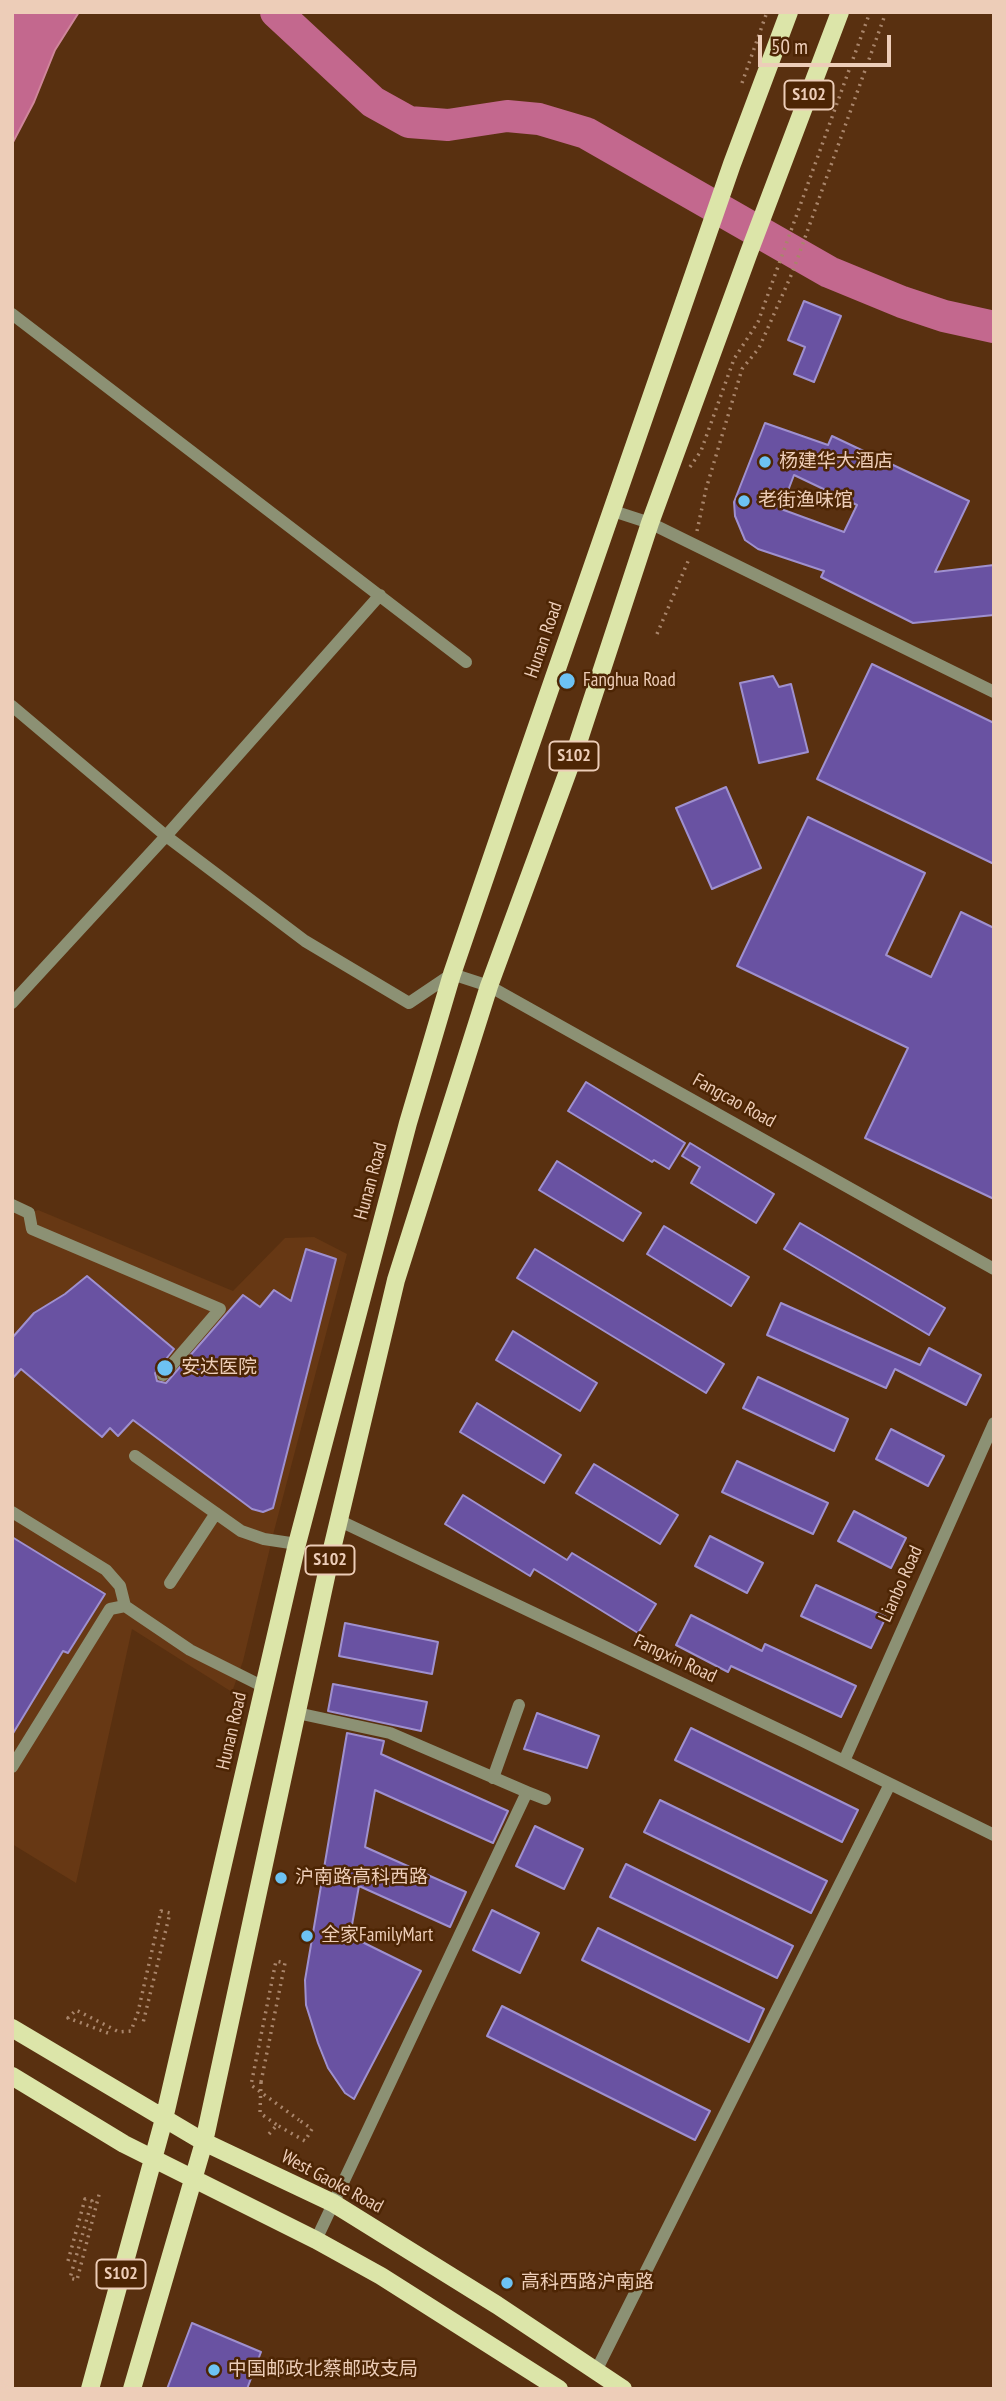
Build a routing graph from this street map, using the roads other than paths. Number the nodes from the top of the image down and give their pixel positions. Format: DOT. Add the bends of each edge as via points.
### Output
graph roads {
  1 [pos="789,12"];
  2 [pos="840,12"];
  3 [pos="12,314"];
  4 [pos="610,510"];
  5 [pos="650,523"];
  6 [pos="380,595"];
  7 [pos="466,662"];
  8 [pos="994,692"];
  9 [pos="12,706"];
  10 [pos="166,836"];
  11 [pos="452,974"];
  12 [pos="489,986"];
  13 [pos="12,1003"];
  14 [pos="12,1205"];
  15 [pos="994,1269"];
  16 [pos="163,1375"];
  17 [pos="994,1423"];
  18 [pos="135,1456"];
  19 [pos="12,1512"];
  20 [pos="216,1513"];
  21 [pos="338,1520"];
  22 [pos="297,1544"];
  23 [pos="170,1583"];
  24 [pos="125,1606"];
  25 [pos="264,1687"];
  26 [pos="519,1706"];
  27 [pos="297,1713"];
  28 [pos="844,1761"];
  29 [pos="12,1767"];
  30 [pos="494,1778"];
  31 [pos="890,1784"];
  32 [pos="527,1792"];
  33 [pos="545,1799"];
  34 [pos="994,1835"];
  35 [pos="12,2028"];
  36 [pos="12,2076"];
  37 [pos="164,2119"];
  38 [pos="204,2142"];
  39 [pos="153,2159"];
  40 [pos="194,2180"];
  41 [pos="333,2203"];
  42 [pos="316,2239"];
  43 [pos="596,2371"];
  44 [pos="90,2389"];
  45 [pos="131,2389"];
  46 [pos="559,2389"];
  47 [pos="623,2389"];
  1 -- 4 [label="main road, Hunan Road / S102"];
  2 -- 5 [label="main road, S102"];
  3 -- 6 [label="street"];
  4 -- 5 [label="street"];
  4 -- 11 [label="main road, Hunan Road / S102"];
  5 -- 8 [label="street"];
  5 -- 12 [label="main road, S102" via="574,755"];
  6 -- 7 [label="street"];
  6 -- 10 [label="street"];
  9 -- 10 [label="street"];
  10 -- 11 [label="street" via="305,941 409,1003"];
  10 -- 13 [label="street"];
  11 -- 12 [label="street, Fangcao Road"];
  11 -- 22 [label="main road, Hunan Road / S102"];
  12 -- 15 [label="street, Fangcao Road"];
  12 -- 21 [label="main road, S102" via="396,1280"];
  14 -- 16 [label="street" via="29,1213 32,1229 220,1309"];
  17 -- 28 [label="street, Lianbo Road"];
  18 -- 20 [label="street"];
  19 -- 24 [label="street" via="106,1570 120,1586"];
  20 -- 22 [label="street" via="241,1531"];
  20 -- 23 [label="street"];
  21 -- 27 [label="main road, S102"];
  21 -- 28 [label="street, Fangxin Road"];
  22 -- 25 [label="main road, Hunan Road / S102"];
  24 -- 25 [label="street" via="190,1650"];
  24 -- 29 [label="street" via="110,1608"];
  25 -- 37 [label="main road, Hunan Road / S102"];
  26 -- 30 [label="street"];
  27 -- 30 [label="street" via="390,1733"];
  27 -- 38 [label="main road, S102"];
  28 -- 31 [label="street, Fangxin Road"];
  30 -- 32 [label="street"];
  31 -- 34 [label="street, Fangxin Road"];
  31 -- 43 [label="street"];
  32 -- 33 [label="street"];
  32 -- 41 [label="street"];
  35 -- 37 [label="main road, West Gaoke Road"];
  36 -- 39 [label="main road"];
  37 -- 38 [label="main road, West Gaoke Road"];
  37 -- 39 [label="main road, Hunan Road / S102"];
  38 -- 40 [label="main road, S102"];
  38 -- 41 [label="main road, West Gaoke Road"];
  39 -- 40 [label="main road"];
  39 -- 44 [label="main road, Hunan Road / S102"];
  40 -- 42 [label="main road"];
  40 -- 45 [label="main road, S102"];
  41 -- 42 [label="street"];
  41 -- 43 [label="main road, West Gaoke Road"];
  42 -- 46 [label="main road"];
  43 -- 47 [label="main road, West Gaoke Road"];
}
